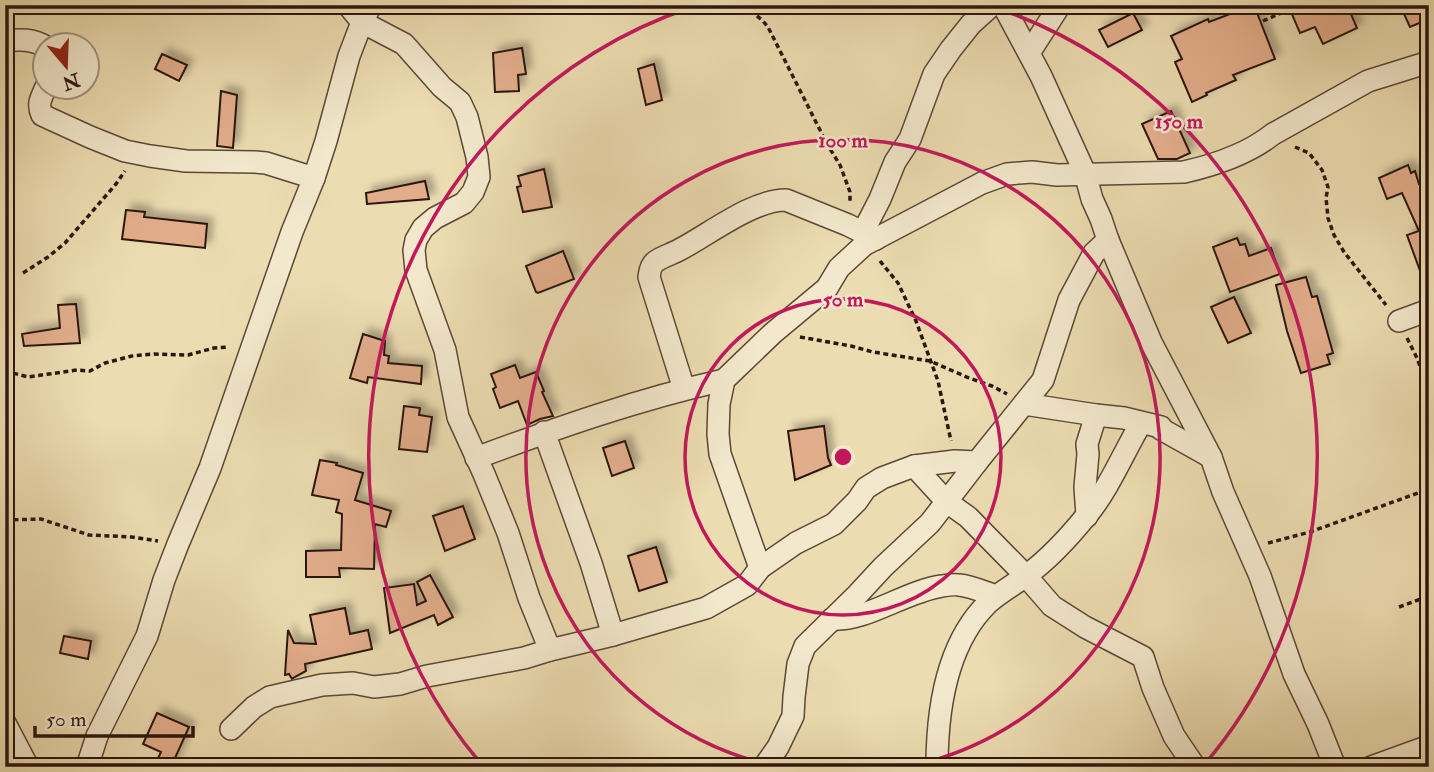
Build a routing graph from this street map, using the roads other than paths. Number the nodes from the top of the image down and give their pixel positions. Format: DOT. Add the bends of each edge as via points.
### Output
graph roads {
  1 [pos="348,5"];
  2 [pos="992,5"];
  3 [pos="1003,5"];
  4 [pos="1060,5"];
  5 [pos="366,14"];
  6 [pos="5,41"];
  7 [pos="32,41"];
  8 [pos="1029,53"];
  9 [pos="1429,62"];
  10 [pos="40,102"];
  11 [pos="1085,173"];
  12 [pos="314,178"];
  13 [pos="862,235"];
  14 [pos="1108,240"];
  15 [pos="1429,310"];
  16 [pos="1399,321"];
  17 [pos="723,380"];
  18 [pos="684,389"];
  19 [pos="1024,404"];
  20 [pos="1096,415"];
  21 [pos="1140,423"];
  22 [pos="544,432"];
  23 [pos="1211,457"];
  24 [pos="477,458"];
  25 [pos="977,462"];
  26 [pos="914,466"];
  27 [pos="947,502"];
  28 [pos="1087,516"];
  29 [pos="760,568"];
  30 [pos="1026,576"];
  31 [pos="996,596"];
  32 [pos="832,619"];
  33 [pos="613,635"];
  34 [pos="550,650"];
  35 [pos="5,723"];
  36 [pos="231,729"];
  37 [pos="1429,746"];
  38 [pos="28,767"];
  39 [pos="87,767"];
  40 [pos="764,767"];
  41 [pos="937,767"];
  42 [pos="1195,767"];
  43 [pos="1335,767"];
  44 [pos="1371,767"];
  1 -- 5 [label="street"];
  2 -- 13 [label="street" via="971,24 934,75 910,139"];
  3 -- 8 [label="street"];
  4 -- 8 [label="street"];
  5 -- 12 [label="street" via="349,56"];
  5 -- 24 [label="street" via="404,44 460,102 474,143 479,177 473,192 464,203 423,228 414,250 416,270 445,350 458,417"];
  6 -- 7 [label="street"];
  8 -- 11 [label="street"];
  9 -- 11 [label="street" via="1368,81 1261,143 1200,168"];
  10 -- 12 [label="street" via="41,115 125,151 186,161 266,163"];
  11 -- 13 [label="street" via="1007,174"];
  11 -- 14 [label="street"];
  12 -- 39 [label="street" via="147,636 97,736"];
  13 -- 17 [label="street" via="827,288"];
  13 -- 18 [label="street" via="786,200 775,200 654,263 649,277"];
  14 -- 19 [label="street" via="1094,253 1069,300 1043,380"];
  14 -- 23 [label="street" via="1151,342"];
  15 -- 16 [label="street"];
  17 -- 18 [label="street"];
  17 -- 29 [label="street" via="720,454"];
  18 -- 22 [label="street"];
  19 -- 20 [label="street"];
  19 -- 25 [label="street"];
  20 -- 21 [label="street"];
  20 -- 28 [label="street" via="1087,444"];
  21 -- 23 [label="street" via="1161,427"];
  21 -- 28 [label="street"];
  22 -- 24 [label="street"];
  22 -- 33 [label="street"];
  23 -- 43 [label="street" via="1294,674"];
  24 -- 34 [label="street"];
  25 -- 26 [label="street"];
  25 -- 27 [label="street"];
  26 -- 27 [label="street"];
  26 -- 29 [label="street" via="866,488 834,524"];
  27 -- 30 [label="street"];
  27 -- 32 [label="street"];
  28 -- 30 [label="street"];
  29 -- 33 [label="street" via="747,585 706,608"];
  30 -- 31 [label="street"];
  30 -- 42 [label="street" via="1052,607 1143,657 1174,736"];
  31 -- 32 [label="street" via="957,584 932,587 856,617"];
  31 -- 41 [label="street" via="970,624 953,660 938,724"];
  32 -- 40 [label="street" via="805,646 798,664 793,716"];
  33 -- 34 [label="street"];
  34 -- 36 [label="street" via="400,684 322,685 270,697"];
  35 -- 38 [label="street"];
  37 -- 44 [label="street"];
}
